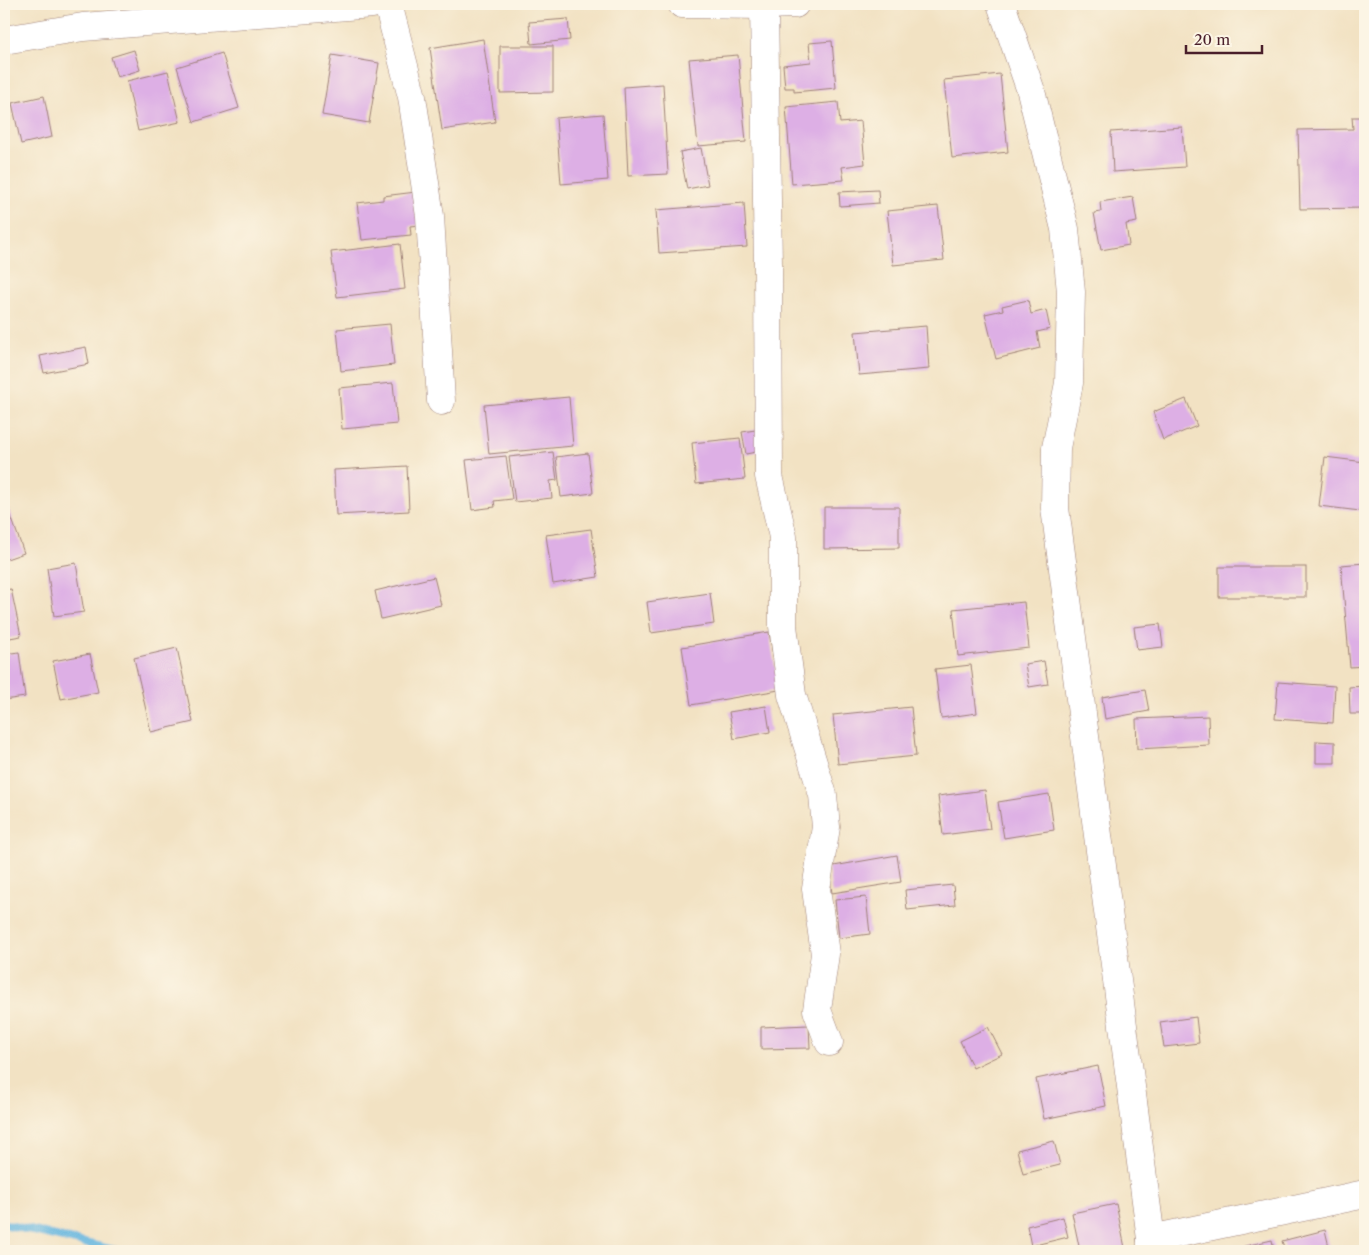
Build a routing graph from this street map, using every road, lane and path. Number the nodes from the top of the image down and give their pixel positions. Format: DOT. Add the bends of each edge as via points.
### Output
graph roads {
  1 [pos="372,4"];
  2 [pos="388,4"];
  3 [pos="682,4"];
  4 [pos="795,4"];
  5 [pos="1001,4"];
  6 [pos="764,6"];
  7 [pos="4,40"];
  8 [pos="441,401"];
  9 [pos="829,1042"];
  10 [pos="1365,1194"];
  11 [pos="1151,1245"];
  1 -- 7 [label="street" via="83,27"];
  2 -- 8 [label="street" via="412,97 430,216"];
  3 -- 6 [label="street"];
  4 -- 6 [label="street"];
  5 -- 11 [label="street" via="1031,91 1065,229 1072,292 1069,383 1056,448 1056,508"];
  6 -- 9 [label="street" via="769,476 783,537 783,626 792,695 823,796 826,826 816,889 825,954 817,1010"];
  10 -- 11 [label="street"];
}
